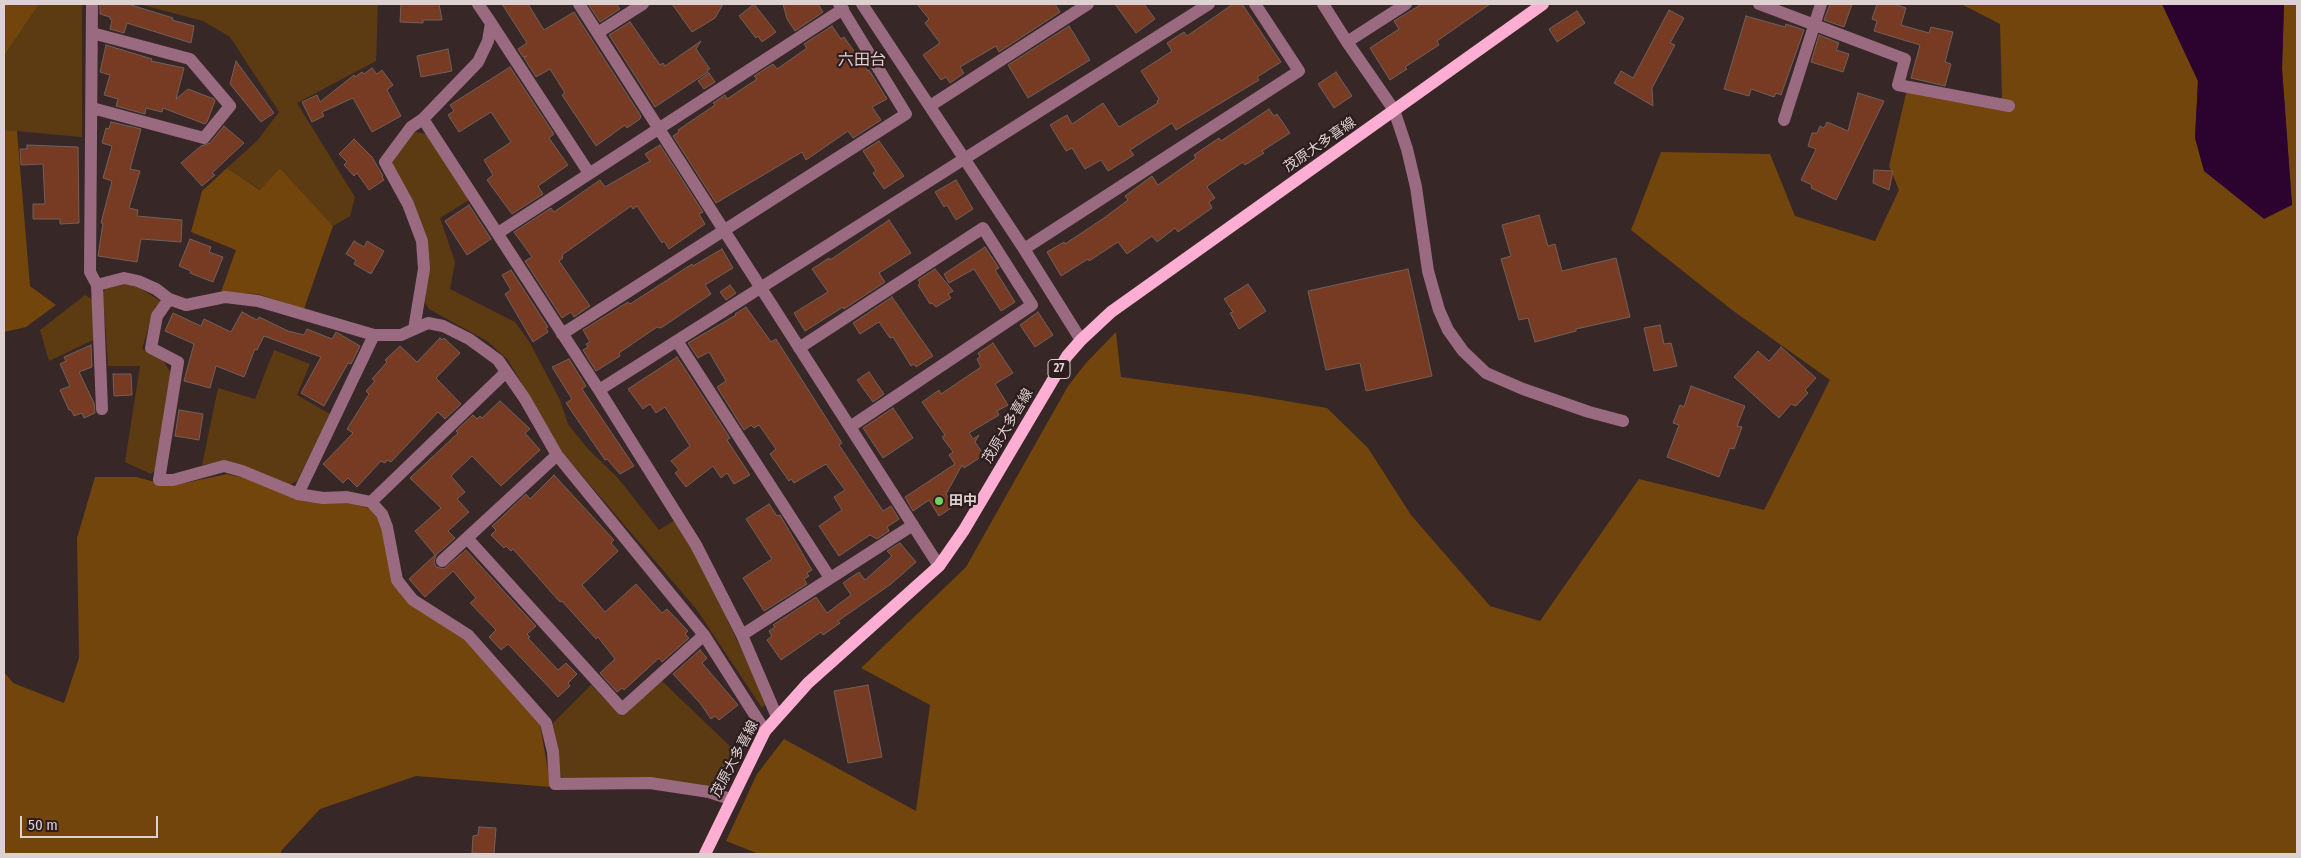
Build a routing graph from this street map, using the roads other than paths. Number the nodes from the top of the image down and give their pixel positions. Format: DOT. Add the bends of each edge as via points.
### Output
graph roads {
  1 [pos="92,4"];
  2 [pos="478,4"];
  3 [pos="580,4"];
  4 [pos="643,4"];
  5 [pos="862,4"];
  6 [pos="1088,4"];
  7 [pos="1210,4"];
  8 [pos="1255,4"];
  9 [pos="1323,4"];
  10 [pos="1406,4"];
  11 [pos="1543,4"];
  12 [pos="1759,4"];
  13 [pos="1821,4"];
  14 [pos="841,6"];
  15 [pos="491,23"];
  16 [pos="1815,24"];
  17 [pos="599,32"];
  18 [pos="92,33"];
  19 [pos="1347,42"];
  20 [pos="930,106"];
  21 [pos="2009,106"];
  22 [pos="92,108"];
  23 [pos="1394,110"];
  24 [pos="423,119"];
  25 [pos="1784,120"];
  26 [pos="660,129"];
  27 [pos="964,157"];
  28 [pos="589,173"];
  29 [pos="725,231"];
  30 [pos="498,233"];
  31 [pos="1024,249"];
  32 [pos="97,285"];
  33 [pos="761,287"];
  34 [pos="169,299"];
  35 [pos="414,329"];
  36 [pos="562,334"];
  37 [pos="374,335"];
  38 [pos="1081,340"];
  39 [pos="677,341"];
  40 [pos="799,348"];
  41 [pos="505,373"];
  42 [pos="599,390"];
  43 [pos="102,409"];
  44 [pos="1623,421"];
  45 [pos="850,427"];
  46 [pos="557,455"];
  47 [pos="298,494"];
  48 [pos="371,502"];
  49 [pos="913,525"];
  50 [pos="467,538"];
  51 [pos="442,561"];
  52 [pos="939,566"];
  53 [pos="830,578"];
  54 [pos="704,634"];
  55 [pos="742,635"];
  56 [pos="777,717"];
  57 [pos="765,731"];
  58 [pos="730,799"];
  59 [pos="705,854"];
  1 -- 18 [label="street"];
  2 -- 15 [label="street"];
  3 -- 17 [label="street"];
  4 -- 17 [label="street"];
  5 -- 20 [label="street"];
  6 -- 20 [label="street"];
  7 -- 27 [label="street"];
  8 -- 31 [label="street" via="1300,71"];
  9 -- 19 [label="street"];
  10 -- 19 [label="street"];
  11 -- 23 [label="main road, 茂原大多喜線 / 27"];
  12 -- 16 [label="street"];
  13 -- 16 [label="street"];
  14 -- 26 [label="street"];
  14 -- 29 [label="street" via="906,114"];
  15 -- 24 [label="street" via="488,41 478,62"];
  15 -- 28 [label="street"];
  16 -- 21 [label="street" via="1905,59 1898,85"];
  16 -- 25 [label="street"];
  17 -- 26 [label="street"];
  18 -- 22 [label="street"];
  18 -- 22 [label="street" via="190,59 230,106 204,138"];
  19 -- 23 [label="street"];
  20 -- 27 [label="street"];
  22 -- 32 [label="street" via="90,272"];
  23 -- 38 [label="main road, 茂原大多喜線 / 27" via="1111,312"];
  23 -- 44 [label="street" via="1416,187 1428,272 1438,310 1448,330 1486,373 1523,389"];
  24 -- 30 [label="street"];
  24 -- 35 [label="street" via="411,127 385,162 408,204 422,241 424,269"];
  26 -- 28 [label="street"];
  26 -- 29 [label="street"];
  27 -- 31 [label="street"];
  27 -- 33 [label="street"];
  28 -- 30 [label="street"];
  29 -- 33 [label="street"];
  29 -- 36 [label="street"];
  30 -- 36 [label="street"];
  31 -- 38 [label="street"];
  32 -- 34 [label="street" via="124,278 156,289"];
  32 -- 43 [label="street"];
  33 -- 39 [label="street"];
  33 -- 40 [label="street"];
  34 -- 37 [label="street" via="186,306 224,298 258,301"];
  34 -- 47 [label="street" via="157,316 151,348 178,362 159,480 172,480 224,466 242,470"];
  35 -- 37 [label="street" via="401,335"];
  35 -- 41 [label="street" via="428,323 443,326 469,339 498,360"];
  36 -- 42 [label="street"];
  37 -- 47 [label="street"];
  38 -- 52 [label="main road, 茂原大多喜線 / 27" via="1067,356 964,530"];
  39 -- 42 [label="street"];
  39 -- 53 [label="street"];
  40 -- 45 [label="street"];
  40 -- 45 [label="street" via="983,228 1032,305"];
  41 -- 46 [label="street"];
  41 -- 48 [label="street"];
  42 -- 55 [label="street" via="696,545"];
  45 -- 49 [label="street"];
  46 -- 50 [label="street"];
  46 -- 54 [label="street"];
  47 -- 48 [label="street"];
  48 -- 58 [label="street" via="382,514 387,527 397,580 404,589 413,600 468,635 546,723 553,752 555,784 650,783 709,792"];
  49 -- 52 [label="street"];
  49 -- 53 [label="street"];
  50 -- 51 [label="street"];
  50 -- 54 [label="street" via="622,709"];
  52 -- 56 [label="main road, 茂原大多喜線 / 27" via="808,684"];
  53 -- 55 [label="street"];
  54 -- 57 [label="street"];
  55 -- 56 [label="street"];
  56 -- 57 [label="main road, 茂原大多喜線 / 27"];
  57 -- 58 [label="main road, 茂原大多喜線 / 27"];
  58 -- 59 [label="main road, 茂原大多喜線 / 27"];
}
